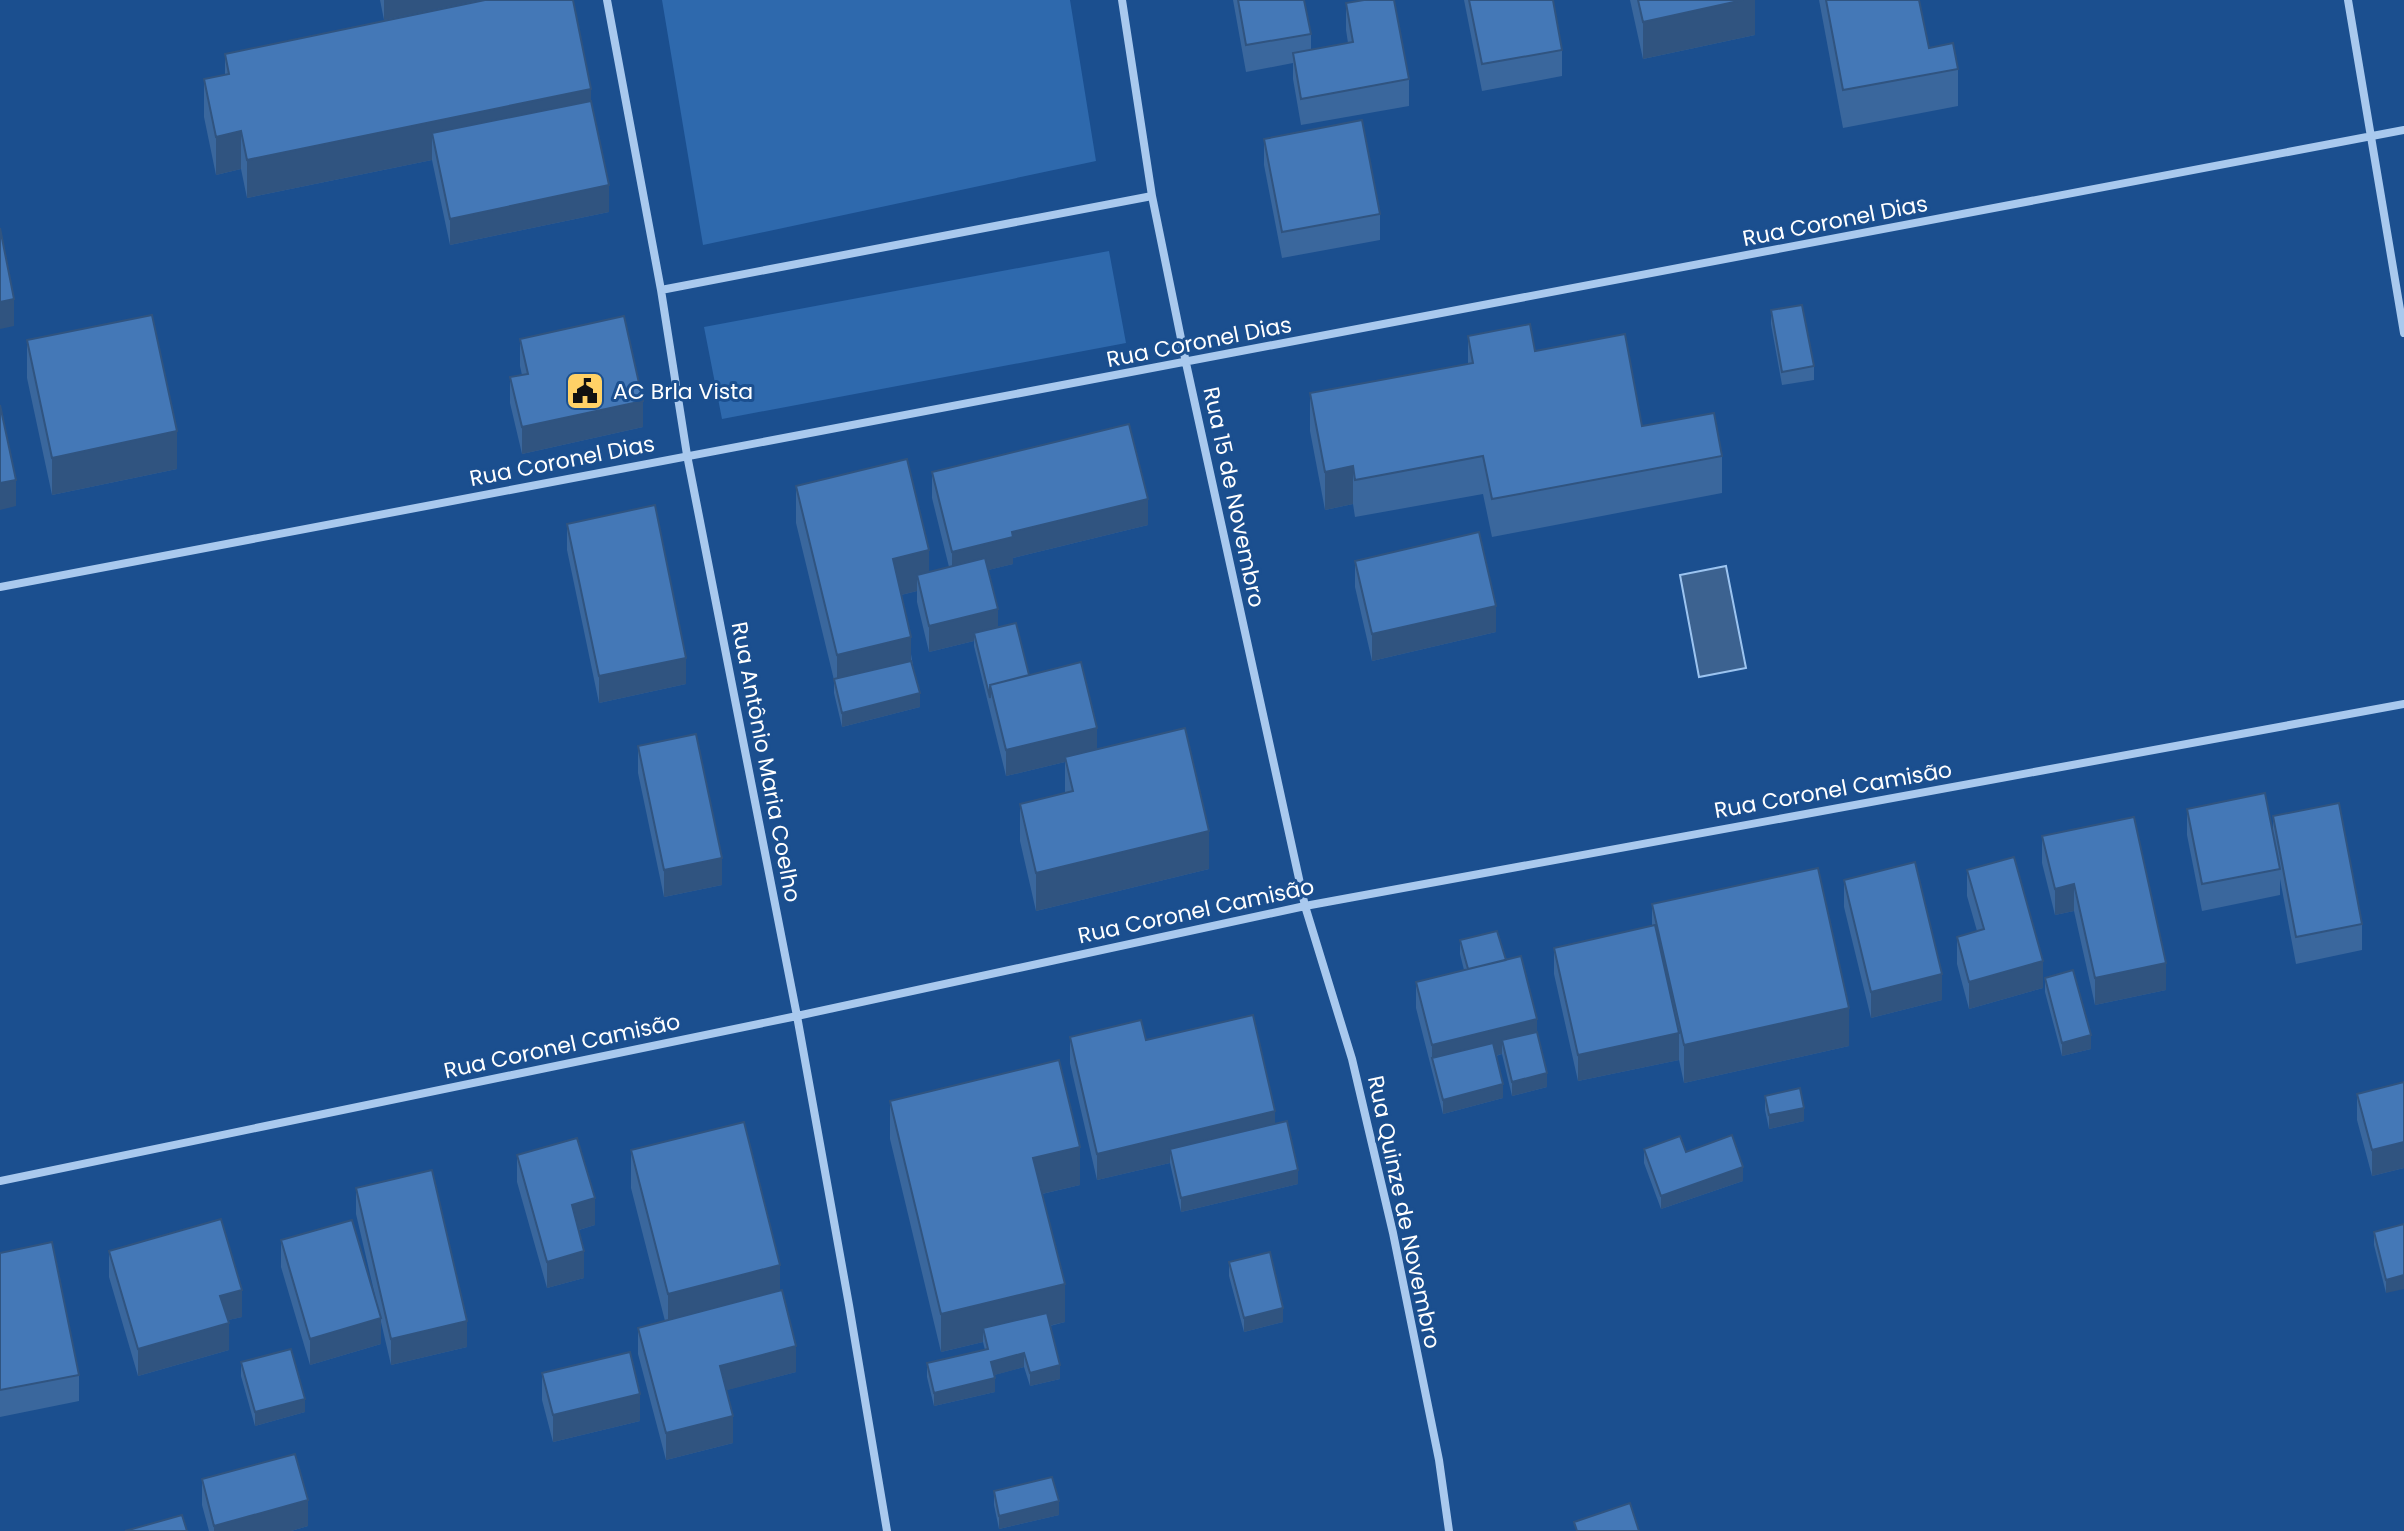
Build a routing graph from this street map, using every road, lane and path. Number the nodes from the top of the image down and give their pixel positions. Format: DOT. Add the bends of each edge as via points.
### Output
graph roads {
  1 [pos="607,0"];
  2 [pos="1122,0"];
  3 [pos="2348,0"];
  4 [pos="2404,130"];
  5 [pos="2372,136"];
  6 [pos="1152,196"];
  7 [pos="661,290"];
  8 [pos="2404,333"];
  9 [pos="1186,363"];
  10 [pos="687,455"];
  11 [pos="0,587"];
  12 [pos="2404,704"];
  13 [pos="1305,906"];
  14 [pos="797,1016"];
  15 [pos="0,1181"];
  16 [pos="887,1531"];
  17 [pos="1449,1531"];
  1 -- 7 [label="street, Rua Antônio Maria Coelho"];
  2 -- 6 [label="street, Rua 15 de Novembro"];
  3 -- 5 [label="street"];
  4 -- 5 [label="street, Rua Coronel Dias"];
  5 -- 8 [label="street"];
  5 -- 9 [label="street, Rua Coronel Dias"];
  6 -- 7 [label="street"];
  6 -- 9 [label="street, Rua 15 de Novembro"];
  7 -- 10 [label="street, Rua Antônio Maria Coelho"];
  9 -- 10 [label="street, Rua Coronel Dias"];
  9 -- 13 [label="street, Rua 15 de Novembro"];
  10 -- 11 [label="street, Rua Coronel Dias"];
  10 -- 14 [label="street, Rua Antônio Maria Coelho"];
  12 -- 13 [label="street, Rua Coronel Camisão"];
  13 -- 14 [label="street, Rua Coronel Camisão"];
  13 -- 17 [label="street, Rua Quinze de Novembro" via="1352,1059 1393,1233"];
  14 -- 15 [label="street, Rua Coronel Camisão"];
  14 -- 16 [label="street, Rua Antônio Maria Coelho"];
}
